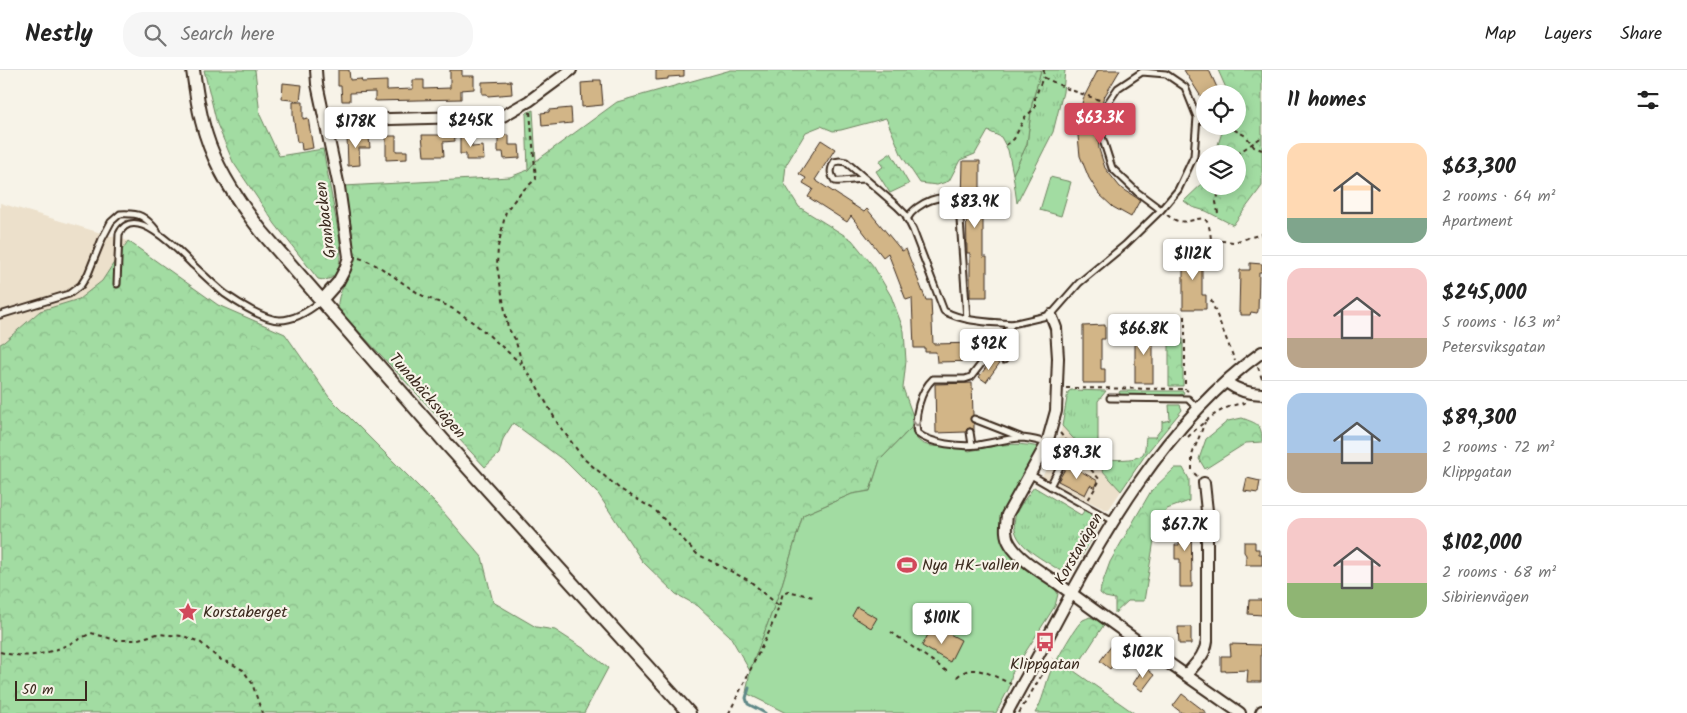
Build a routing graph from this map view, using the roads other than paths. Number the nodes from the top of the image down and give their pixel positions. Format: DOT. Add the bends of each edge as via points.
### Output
graph roads {
  1 [pos="193,70"];
  2 [pos="316,70"];
  3 [pos="571,70"];
  4 [pos="326,123"];
  5 [pos="866,180"];
  6 [pos="1161,210"];
  7 [pos="907,219"];
  8 [pos="161,235"];
  9 [pos="117,284"];
  10 [pos="322,300"];
  11 [pos="0,310"];
  12 [pos="7,312"];
  13 [pos="0,314"];
  14 [pos="1050,315"];
  15 [pos="967,319"];
  16 [pos="1012,324"];
  17 [pos="990,352"];
  18 [pos="1262,352"];
  19 [pos="1004,360"];
  20 [pos="1226,382"];
  21 [pos="1262,394"];
  22 [pos="1110,398"];
  23 [pos="1198,409"];
  24 [pos="974,419"];
  25 [pos="970,432"];
  26 [pos="1023,438"];
  27 [pos="1048,442"];
  28 [pos="972,445"];
  29 [pos="1064,459"];
  30 [pos="1031,475"];
  31 [pos="1204,483"];
  32 [pos="1050,486"];
  33 [pos="1113,521"];
  34 [pos="1071,594"];
  35 [pos="1186,675"];
  36 [pos="689,713"];
  37 [pos="1007,713"];
  38 [pos="1240,713"];
  1 -- 10 [label="street, Tunabäcksvägen" via="206,136 222,173 256,225"];
  2 -- 4 [label="street, Granbacken"];
  3 -- 4 [label="street" via="504,116"];
  4 -- 10 [label="street, Granbacken" via="349,257 338,282"];
  5 -- 5 [label="lane" via="840,160 834,162 830,169 835,181"];
  5 -- 7 [label="lane" via="898,206"];
  6 -- 6 [label="lane" via="1178,190 1194,156 1197,116 1185,87 1166,74 1142,72 1118,88 1108,104 1102,137 1112,168"];
  6 -- 14 [label="lane" via="1125,246 1079,283"];
  7 -- 15 [label="lane" via="944,311"];
  7 -- 15 [label="lane" via="912,210 935,199 946,197 959,205"];
  8 -- 9 [label="lane" via="142,225 129,224 121,230"];
  8 -- 10 [label="lane" via="225,294 266,317 289,320"];
  8 -- 12 [label="lane" via="140,215 120,214 111,222 81,285 69,294"];
  10 -- 36 [label="street, Tunabäcksvägen"];
  11 -- 12 [label="lane"];
  12 -- 13 [label="lane"];
  14 -- 16 [label="lane"];
  14 -- 27 [label="street" via="1056,328 1058,388"];
  15 -- 16 [label="lane"];
  16 -- 17 [label="lane"];
  17 -- 19 [label="lane"];
  17 -- 28 [label="lane, one-way" via="971,377 933,379 927,384 918,411 916,424 924,439"];
  18 -- 20 [label="street, Korstavägen"];
  20 -- 21 [label="street" via="1238,390"];
  20 -- 23 [label="street, Korstavägen"];
  22 -- 23 [label="lane" via="1188,399"];
  23 -- 33 [label="street, Korstavägen" via="1149,467"];
  24 -- 26 [label="lane"];
  25 -- 28 [label="lane"];
  26 -- 27 [label="lane"];
  26 -- 28 [label="lane"];
  27 -- 30 [label="street"];
  29 -- 32 [label="lane"];
  30 -- 32 [label="lane"];
  30 -- 34 [label="street" via="1007,515 1007,537 1010,545 1026,560"];
  31 -- 35 [label="street" via="1207,641 1206,650"];
  32 -- 33 [label="lane"];
  33 -- 34 [label="street, Korstavägen"];
  34 -- 35 [label="street"];
  34 -- 37 [label="street, Korstavägen"];
  35 -- 38 [label="street"];
}
